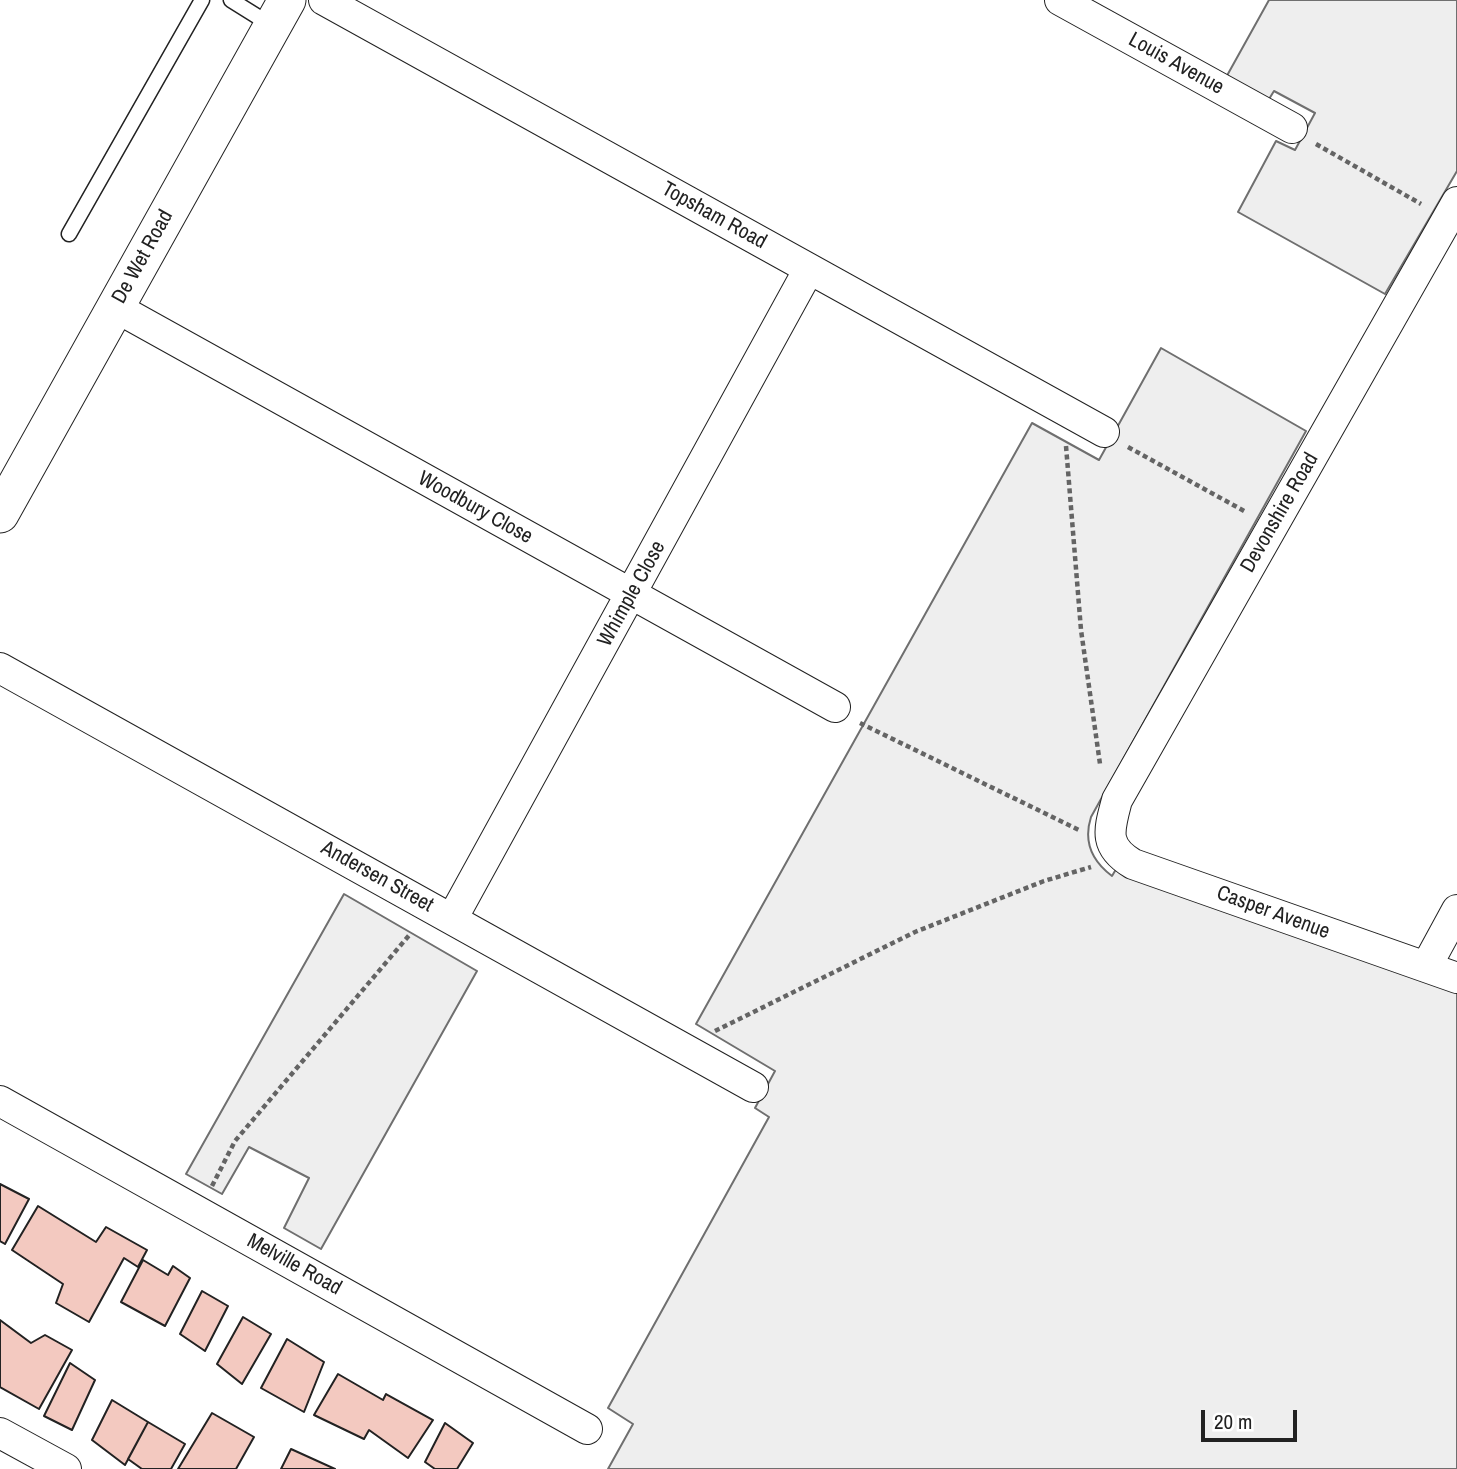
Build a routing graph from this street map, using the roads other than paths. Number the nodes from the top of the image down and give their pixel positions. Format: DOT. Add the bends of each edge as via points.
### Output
graph roads {
  1 [pos="202,0"];
  2 [pos="231,0"];
  3 [pos="324,0"];
  4 [pos="1060,0"];
  5 [pos="280,13"];
  6 [pos="1292,128"];
  7 [pos="1453,216"];
  8 [pos="69,234"];
  9 [pos="809,269"];
  10 [pos="115,307"];
  11 [pos="1104,432"];
  12 [pos="0,514"];
  13 [pos="631,595"];
  14 [pos="0,668"];
  15 [pos="835,707"];
  16 [pos="1114,831"];
  17 [pos="1457,910"];
  18 [pos="440,912"];
  19 [pos="1426,967"];
  20 [pos="1457,978"];
  21 [pos="753,1087"];
  22 [pos="0,1101"];
  23 [pos="587,1429"];
  24 [pos="0,1433"];
  25 [pos="47,1465"];
  1 -- 8 [label="lane"];
  2 -- 5 [label="lane"];
  3 -- 9 [label="street, Topsham Road"];
  4 -- 6 [label="street, Louis Avenue"];
  5 -- 10 [label="street, De Wet Road"];
  7 -- 16 [label="street, Devonshire Road" via="1273,524"];
  9 -- 11 [label="street, Topsham Road"];
  9 -- 13 [label="street, Whimple Close"];
  10 -- 12 [label="street, De Wet Road"];
  10 -- 13 [label="street, Woodbury Close"];
  13 -- 15 [label="street, Woodbury Close"];
  13 -- 18 [label="street, Whimple Close"];
  14 -- 18 [label="street, Andersen Street"];
  16 -- 19 [label="street, Casper Avenue" via="1133,864"];
  17 -- 19 [label="street"];
  18 -- 21 [label="street, Andersen Street"];
  19 -- 20 [label="street, Casper Avenue"];
  22 -- 23 [label="street, Melville Road"];
  24 -- 25 [label="street"];
}
